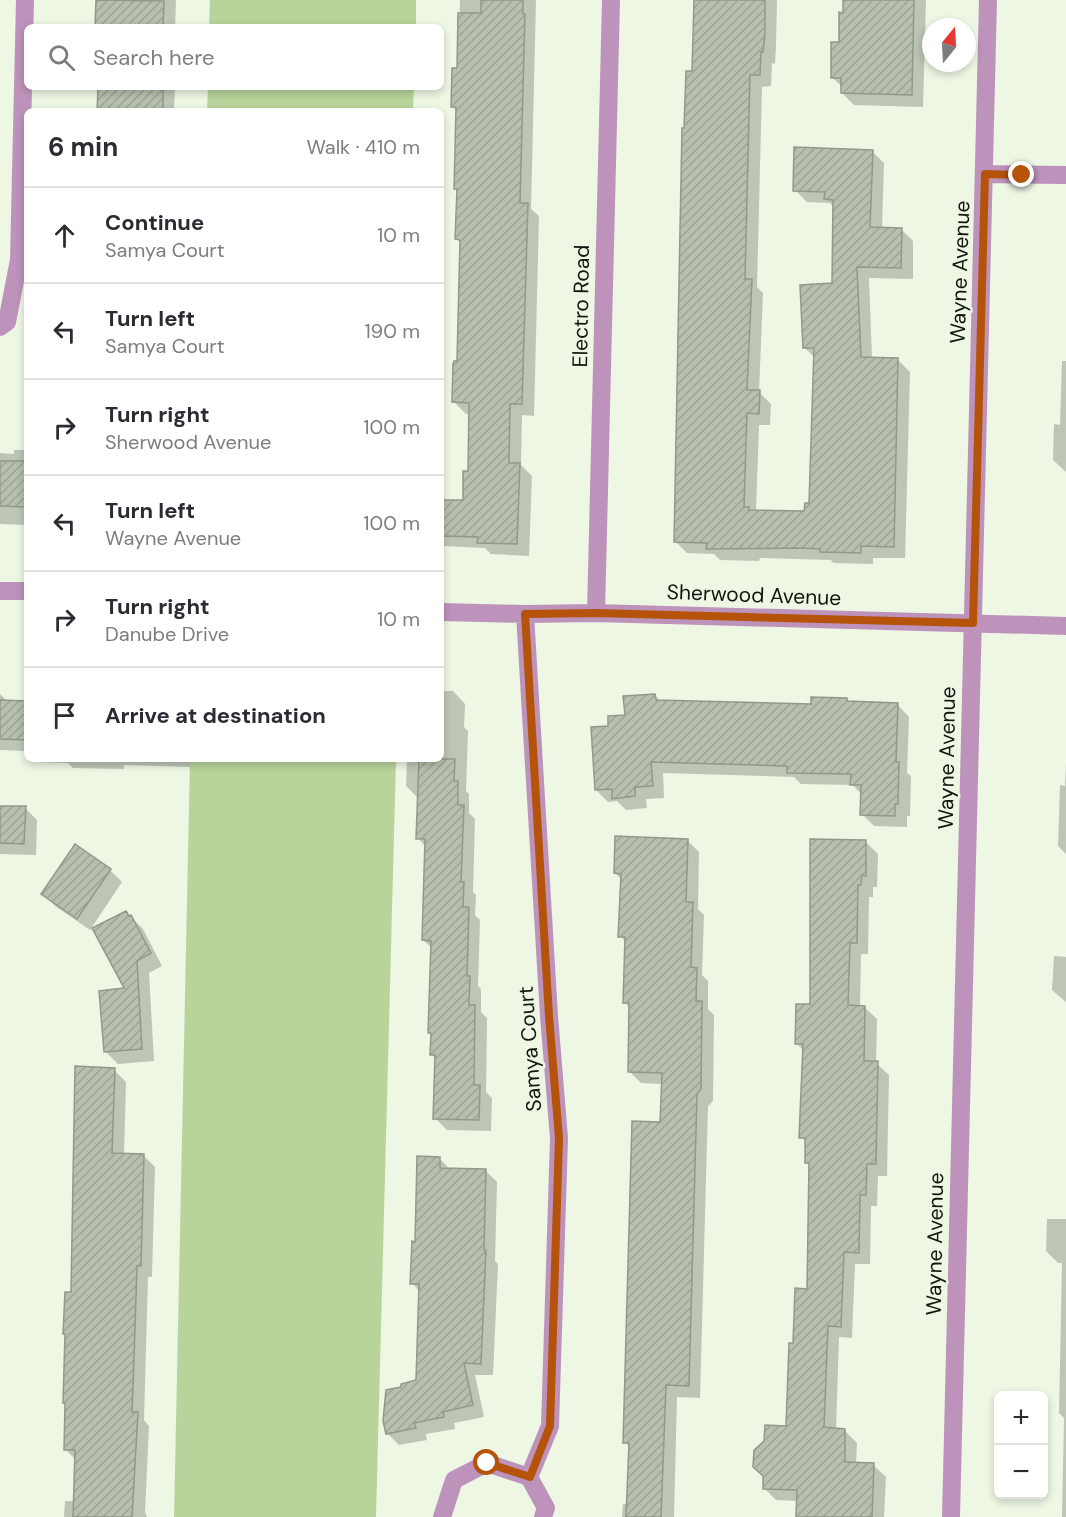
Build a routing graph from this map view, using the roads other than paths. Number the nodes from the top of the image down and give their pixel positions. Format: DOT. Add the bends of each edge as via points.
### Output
graph roads {
  1 [pos="25,0"];
  2 [pos="612,0"];
  3 [pos="988,0"];
  4 [pos="24,24"];
  5 [pos="24,43"];
  6 [pos="985,174"];
  7 [pos="1066,175"];
  8 [pos="0,327"];
  9 [pos="0,591"];
  10 [pos="24,591"];
  11 [pos="444,612"];
  12 [pos="596,613"];
  13 [pos="525,614"];
  14 [pos="973,623"];
  15 [pos="1066,626"];
  16 [pos="530,1477"];
  17 [pos="442,1517"];
  18 [pos="543,1517"];
  19 [pos="951,1517"];
  1 -- 4 [label="street"];
  2 -- 12 [label="street, Electro Road"];
  3 -- 6 [label="street, Wayne Avenue"];
  5 -- 8 [label="street" via="19,260 7,322"];
  6 -- 7 [label="street"];
  6 -- 14 [label="street, Wayne Avenue"];
  9 -- 10 [label="street"];
  11 -- 13 [label="street, Sherwood Avenue"];
  12 -- 13 [label="street, Sherwood Avenue"];
  12 -- 14 [label="street, Sherwood Avenue"];
  13 -- 16 [label="street, Samya Court" via="559,1138 550,1426"];
  14 -- 15 [label="street, Sherwood Avenue"];
  14 -- 19 [label="street, Wayne Avenue"];
  16 -- 17 [label="street" via="487,1463 454,1480"];
  16 -- 18 [label="street" via="546,1508"];
}
